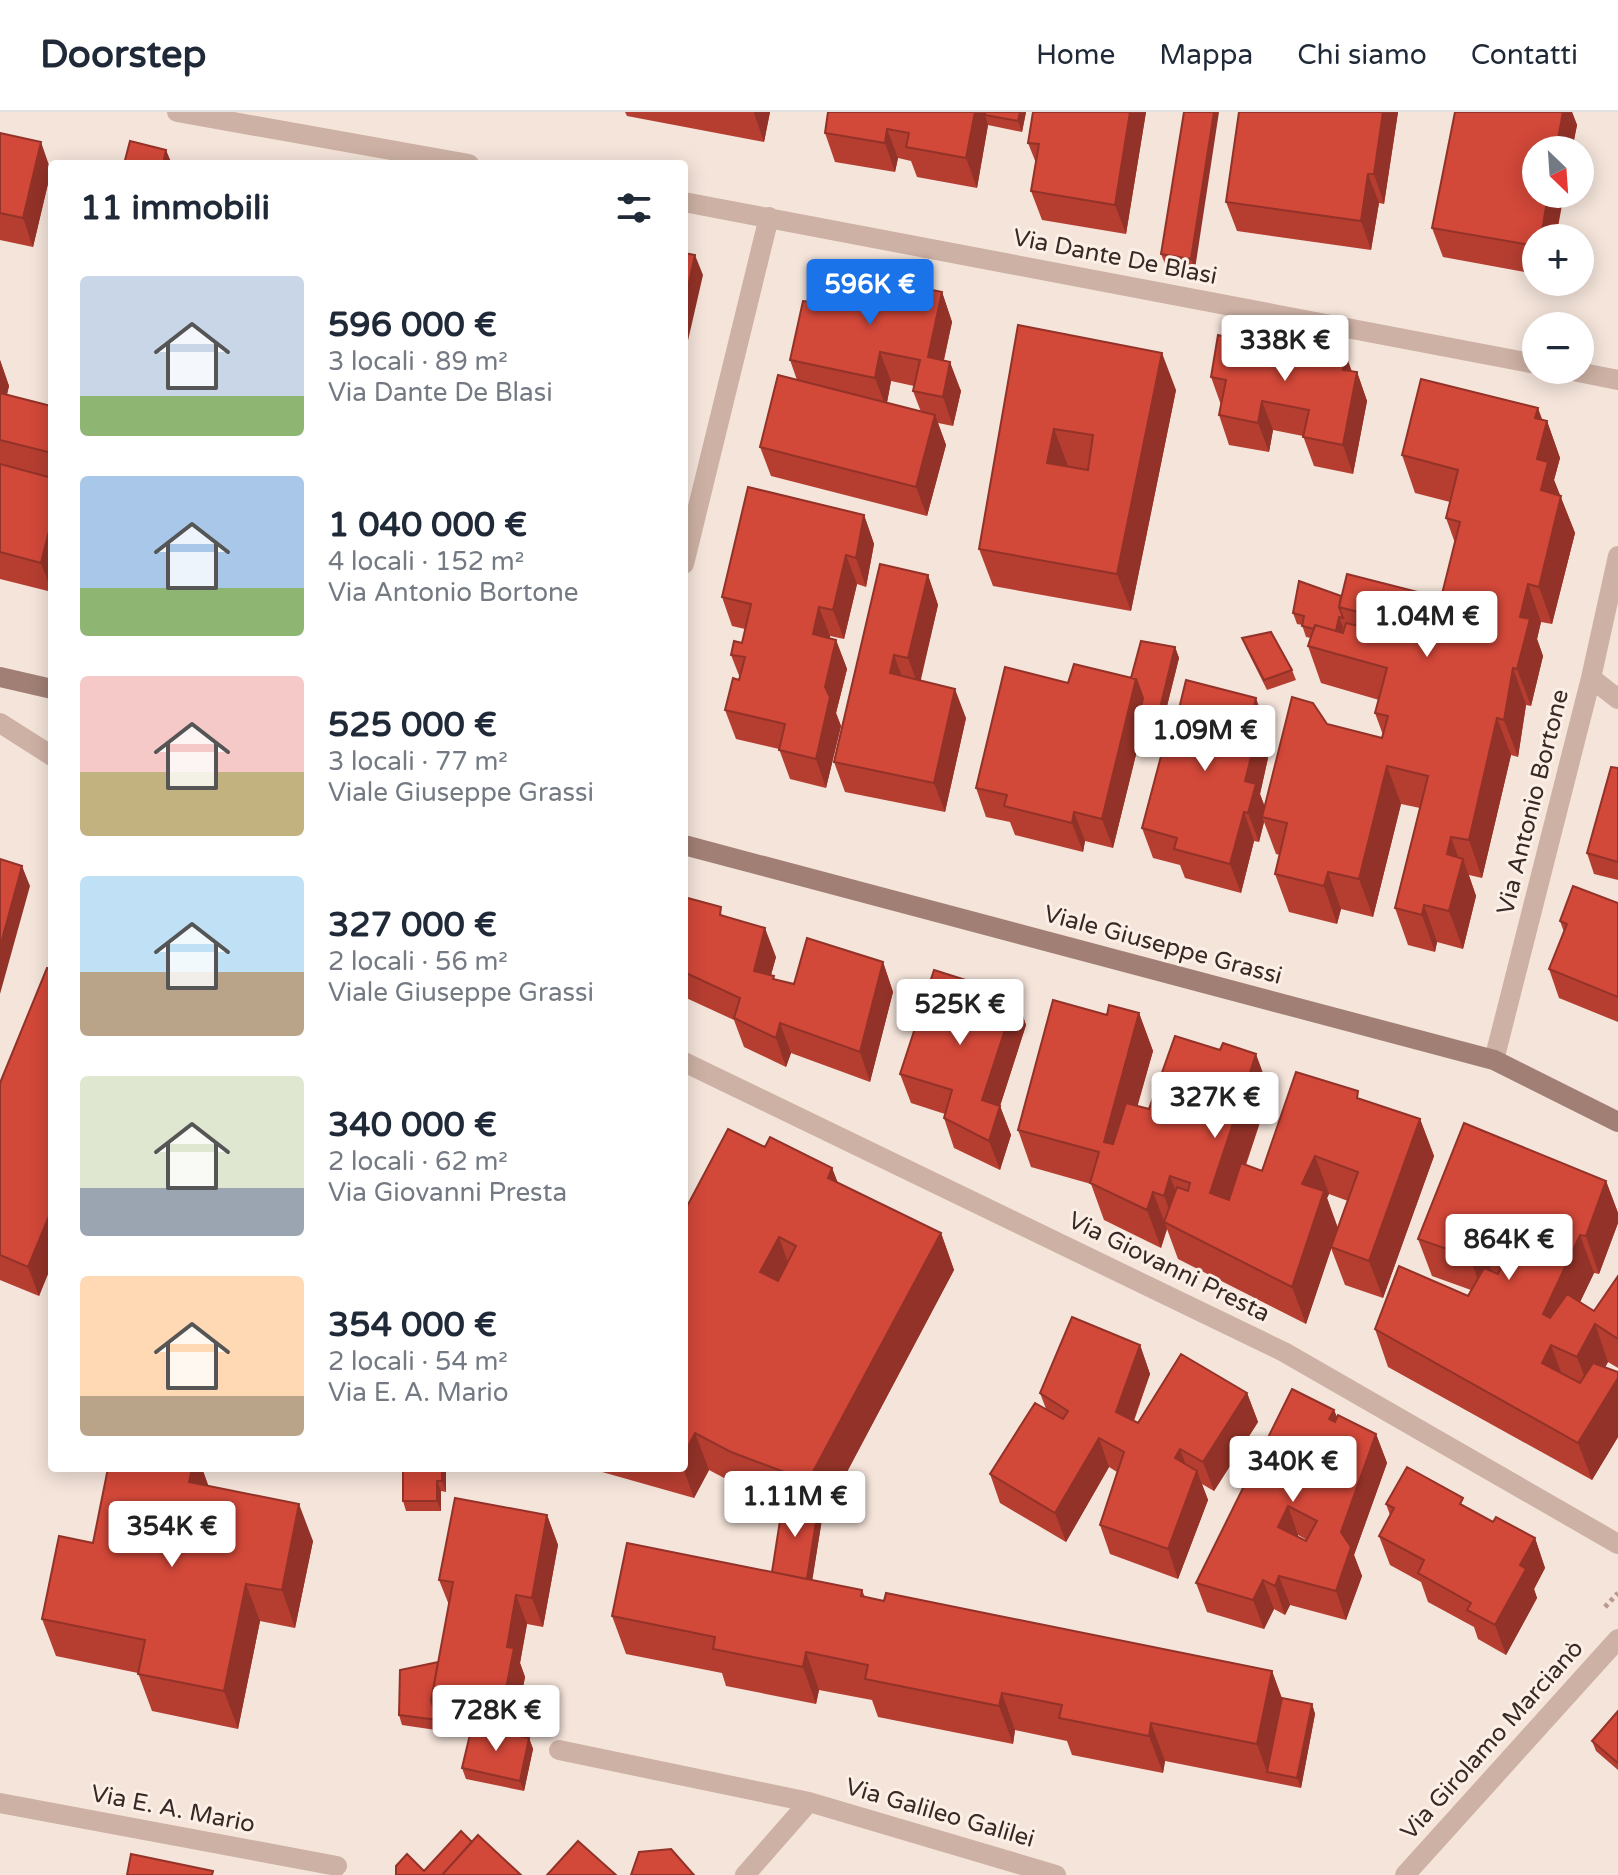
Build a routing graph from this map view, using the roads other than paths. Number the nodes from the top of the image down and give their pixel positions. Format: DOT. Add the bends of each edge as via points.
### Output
graph roads {
  1 [pos="177,112"];
  2 [pos="447,160"];
  3 [pos="688,203"];
  4 [pos="769,217"];
  5 [pos="1522,361"];
  6 [pos="1594,375"];
  7 [pos="1618,380"];
  8 [pos="688,548"];
  9 [pos="1618,556"];
  10 [pos="0,677"];
  11 [pos="1591,678"];
  12 [pos="48,688"];
  13 [pos="1618,699"];
  14 [pos="0,723"];
  15 [pos="48,753"];
  16 [pos="688,846"];
  17 [pos="1494,1060"];
  18 [pos="688,1064"];
  19 [pos="1618,1122"];
  20 [pos="1618,1544"];
  21 [pos="1618,1639"];
  22 [pos="559,1750"];
  23 [pos="809,1802"];
  24 [pos="0,1803"];
  25 [pos="337,1866"];
  26 [pos="745,1875"];
  27 [pos="1056,1875"];
  28 [pos="1405,1875"];
  1 -- 2 [label="street"];
  3 -- 4 [label="street, Via Dante De Blasi"];
  4 -- 5 [label="street, Via Dante De Blasi"];
  4 -- 8 [label="street"];
  6 -- 7 [label="street"];
  9 -- 11 [label="street, Via Antonio Bortone"];
  10 -- 12 [label="main road"];
  11 -- 13 [label="street"];
  11 -- 17 [label="street, Via Antonio Bortone"];
  14 -- 15 [label="street"];
  16 -- 17 [label="main road, Viale Giuseppe Grassi"];
  17 -- 19 [label="main road, Viale Giuseppe Grassi"];
  18 -- 20 [label="street, Via Giovanni Presta" via="1284,1352"];
  21 -- 28 [label="street, Via Girolamo Marcianò"];
  22 -- 23 [label="street, Via Galileo Galilei"];
  23 -- 26 [label="street, Via Galileo Galilei"];
  23 -- 27 [label="street, Via Galileo Galilei"];
  24 -- 25 [label="street, Via E. A. Mario"];
}
